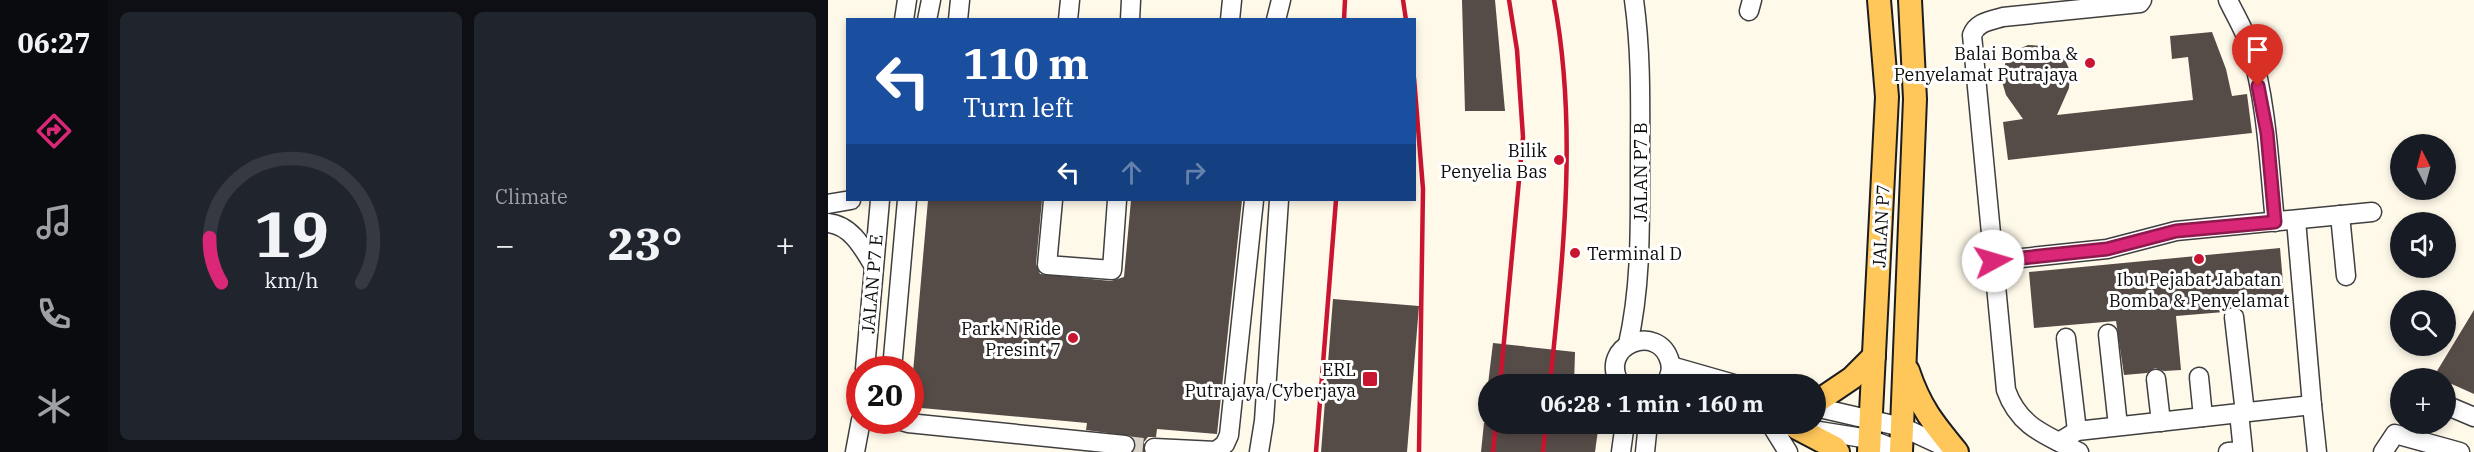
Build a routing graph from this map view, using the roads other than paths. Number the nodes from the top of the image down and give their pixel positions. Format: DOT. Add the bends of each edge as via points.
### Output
graph roads {
  1 [pos="907,0"];
  2 [pos="931,0"];
  3 [pos="960,0"];
  4 [pos="1070,0"];
  5 [pos="1131,0"];
  6 [pos="1232,0"];
  7 [pos="1283,0"];
  8 [pos="1634,0"];
  9 [pos="1747,0"];
  10 [pos="1752,0"];
  11 [pos="1879,0"];
  12 [pos="1910,0"];
  13 [pos="2142,0"];
  14 [pos="2228,0"];
  15 [pos="2086,4"];
  16 [pos="904,18"];
  17 [pos="927,18"];
  18 [pos="958,18"];
  19 [pos="1068,18"];
  20 [pos="1130,18"];
  21 [pos="1230,18"];
  22 [pos="1277,18"];
  23 [pos="1287,18"];
  24 [pos="846,201"];
  25 [pos="879,201"];
  26 [pos="908,201"];
  27 [pos="1053,201"];
  28 [pos="1117,201"];
  29 [pos="1254,201"];
  30 [pos="1272,201"];
  31 [pos="1279,201"];
  32 [pos="828,204"];
  33 [pos="2372,212"];
  34 [pos="2340,215"];
  35 [pos="1277,218"];
  36 [pos="2296,220"];
  37 [pos="2275,222"];
  38 [pos="828,223"];
  39 [pos="1993,261"];
  40 [pos="872,263"];
  41 [pos="2346,276"];
  42 [pos="2234,317"];
  43 [pos="2108,334"];
  44 [pos="2066,338"];
  45 [pos="1628,344"];
  46 [pos="866,356"];
  47 [pos="893,356"];
  48 [pos="1874,356"];
  49 [pos="1904,358"];
  50 [pos="1671,366"];
  51 [pos="1616,374"];
  52 [pos="1668,374"];
  53 [pos="1699,374"];
  54 [pos="2199,377"];
  55 [pos="2156,379"];
  56 [pos="1826,397"];
  57 [pos="2312,405"];
  58 [pos="2456,409"];
  59 [pos="1826,412"];
  60 [pos="2242,413"];
  61 [pos="2202,417"];
  62 [pos="2474,417"];
  63 [pos="2162,422"];
  64 [pos="924,425"];
  65 [pos="2118,426"];
  66 [pos="1902,427"];
  67 [pos="2077,431"];
  68 [pos="1826,432"];
  69 [pos="859,434"];
  70 [pos="863,434"];
  71 [pos="1623,434"];
  72 [pos="1647,434"];
  73 [pos="1777,434"];
  74 [pos="1808,434"];
  75 [pos="1869,437"];
  76 [pos="2059,442"];
  77 [pos="1125,445"];
  78 [pos="1154,448"];
  79 [pos="855,452"];
  80 [pos="866,452"];
  81 [pos="1259,452"];
  82 [pos="1621,452"];
  83 [pos="1645,452"];
  84 [pos="1788,452"];
  85 [pos="1838,452"];
  86 [pos="1901,452"];
  87 [pos="1956,452"];
  88 [pos="2079,452"];
  89 [pos="2229,452"];
  90 [pos="2317,452"];
  91 [pos="2383,452"];
  92 [pos="2460,452"];
  1 -- 16 [label="street"];
  2 -- 17 [label="street"];
  3 -- 18 [label="street"];
  4 -- 19 [label="street"];
  5 -- 20 [label="street"];
  6 -- 21 [label="street"];
  7 -- 22 [label="street"];
  7 -- 23 [label="street"];
  8 -- 45 [label="street, JALAN P7 B" via="1640,61 1640,264"];
  9 -- 10 [label="street" via="1749,11"];
  11 -- 48 [label="main road, JALAN P7" via="1887,97"];
  12 -- 49 [label="main road, JALAN P7" via="1915,99"];
  13 -- 15 [label="street"];
  14 -- 37 [label="street" via="2249,45 2258,86 2267,133"];
  15 -- 39 [label="street" via="2003,17 1975,27 1971,45"];
  24 -- 32 [label="street"];
  25 -- 40 [label="street, JALAN P7 E"];
  26 -- 47 [label="street"];
  27 -- 28 [label="street" via="1047,265 1112,270"];
  29 -- 78 [label="street" via="1229,435 1216,451"];
  30 -- 35 [label="street"];
  31 -- 35 [label="street"];
  33 -- 34 [label="street"];
  34 -- 36 [label="street"];
  34 -- 41 [label="street"];
  35 -- 81 [label="street"];
  36 -- 37 [label="street"];
  36 -- 57 [label="street"];
  37 -- 39 [label="street" via="2176,231 2107,249"];
  38 -- 40 [label="street" via="858,239"];
  39 -- 76 [label="street" via="2008,396 2022,419"];
  40 -- 46 [label="street, JALAN P7 E"];
  42 -- 60 [label="street"];
  43 -- 65 [label="street"];
  44 -- 67 [label="street"];
  45 -- 50 [label="street" via="1651,341 1661,347"];
  45 -- 51 [label="street, JALAN P7 B" via="1615,364"];
  48 -- 56 [label="main road"];
  48 -- 75 [label="main road, JALAN P7"];
  49 -- 66 [label="main road, JALAN P7"];
  49 -- 87 [label="main road" via="1917,398"];
  50 -- 52 [label="street"];
  50 -- 53 [label="street"];
  54 -- 61 [label="street"];
  55 -- 63 [label="street"];
  57 -- 60 [label="street"];
  57 -- 90 [label="street"];
  58 -- 62 [label="street"];
  59 -- 75 [label="street"];
  60 -- 61 [label="street"];
  60 -- 89 [label="street" via="2243,451"];
  61 -- 63 [label="street"];
  63 -- 65 [label="street"];
  64 -- 77 [label="street"];
  65 -- 67 [label="street"];
  66 -- 75 [label="street"];
  66 -- 86 [label="main road, JALAN P7"];
  66 -- 87 [label="street"];
  67 -- 76 [label="street"];
  68 -- 75 [label="street"];
  69 -- 79 [label="street"];
  70 -- 80 [label="street"];
  71 -- 82 [label="street"];
  72 -- 83 [label="street"];
  73 -- 84 [label="street"];
  74 -- 85 [label="main road"];
  75 -- 86 [label="street"];
  76 -- 88 [label="street"];
  91 -- 92 [label="street" via="2395,434"];
}
